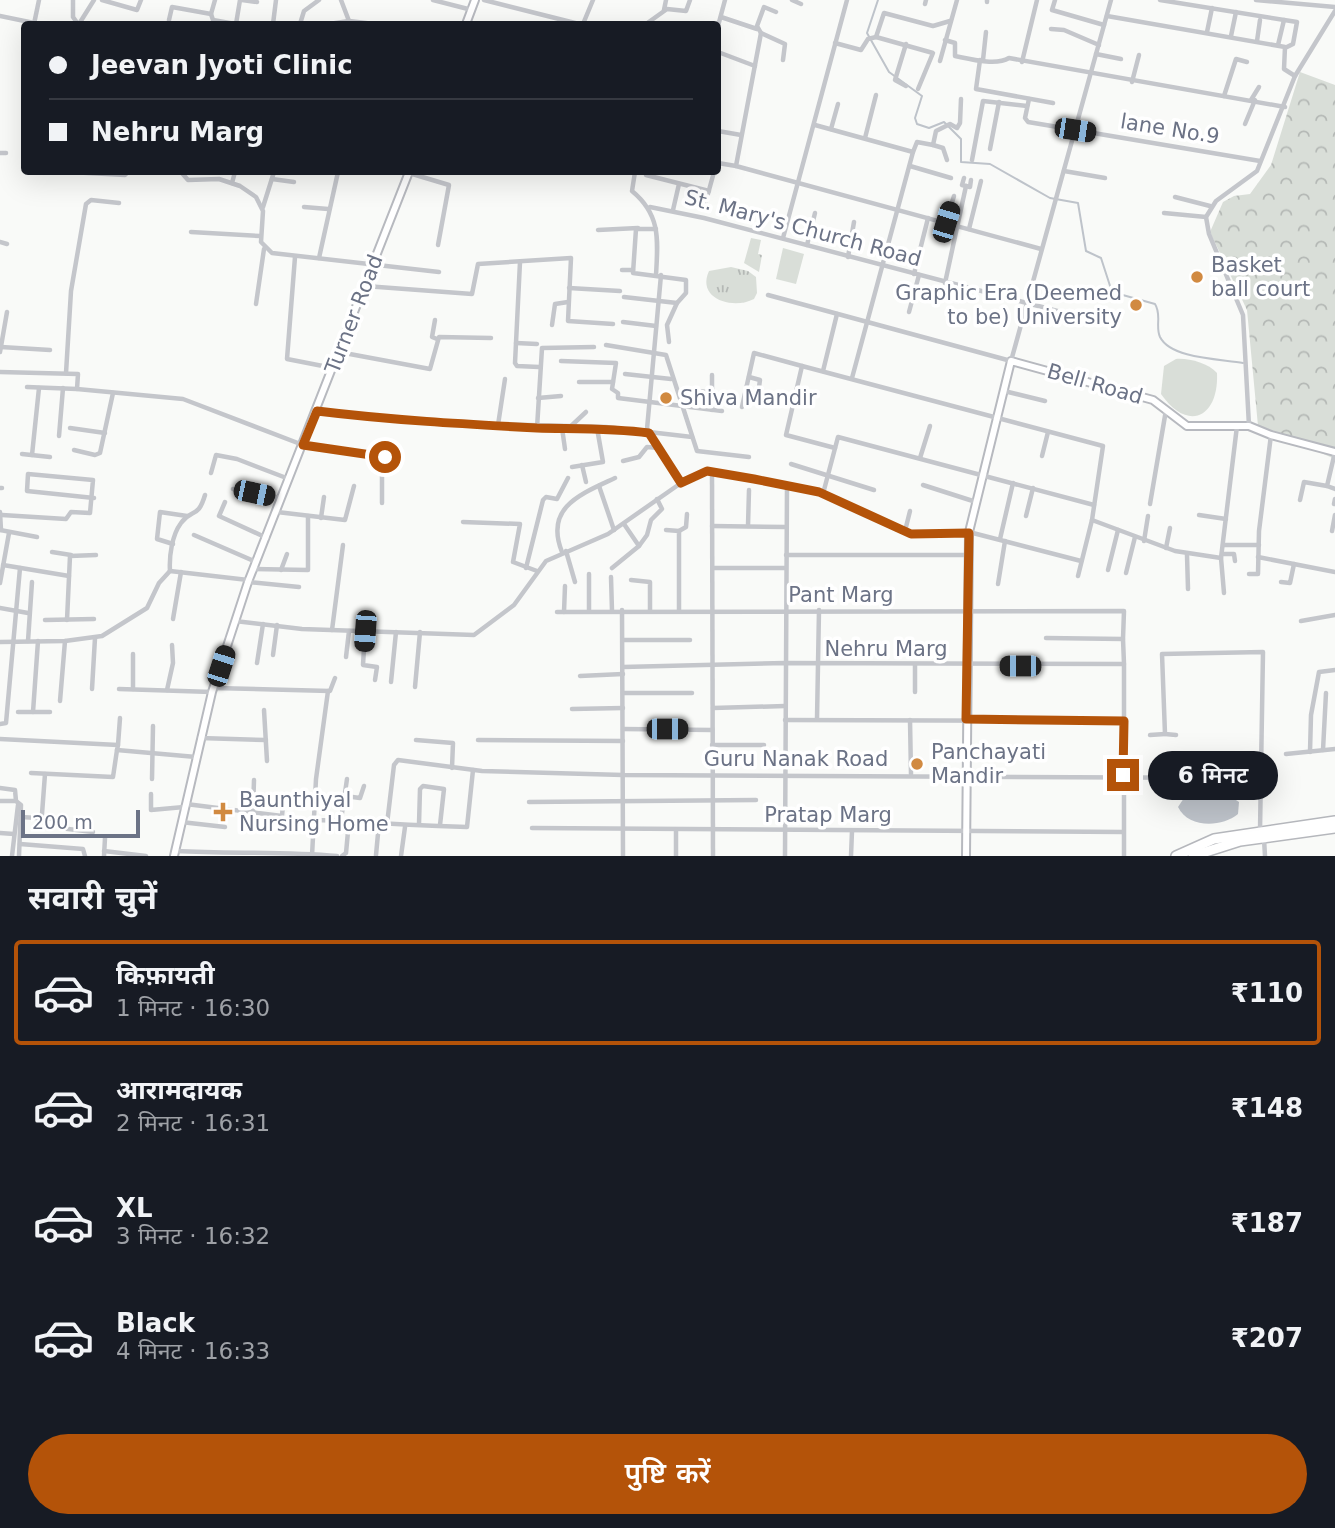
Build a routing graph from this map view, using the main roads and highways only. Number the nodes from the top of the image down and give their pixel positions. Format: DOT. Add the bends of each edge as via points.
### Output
graph roads {
  1 [pos="1335,821"];
  2 [pos="1335,828"];
  3 [pos="1262,834"];
  4 [pos="1217,851"];
  5 [pos="1176,856"];
  6 [pos="1192,856"];
  1 -- 3 [label="highway"];
  2 -- 3 [label="highway"];
  3 -- 4 [label="highway"];
  3 -- 5 [label="highway" via="1214,839"];
  4 -- 6 [label="highway"];
}
